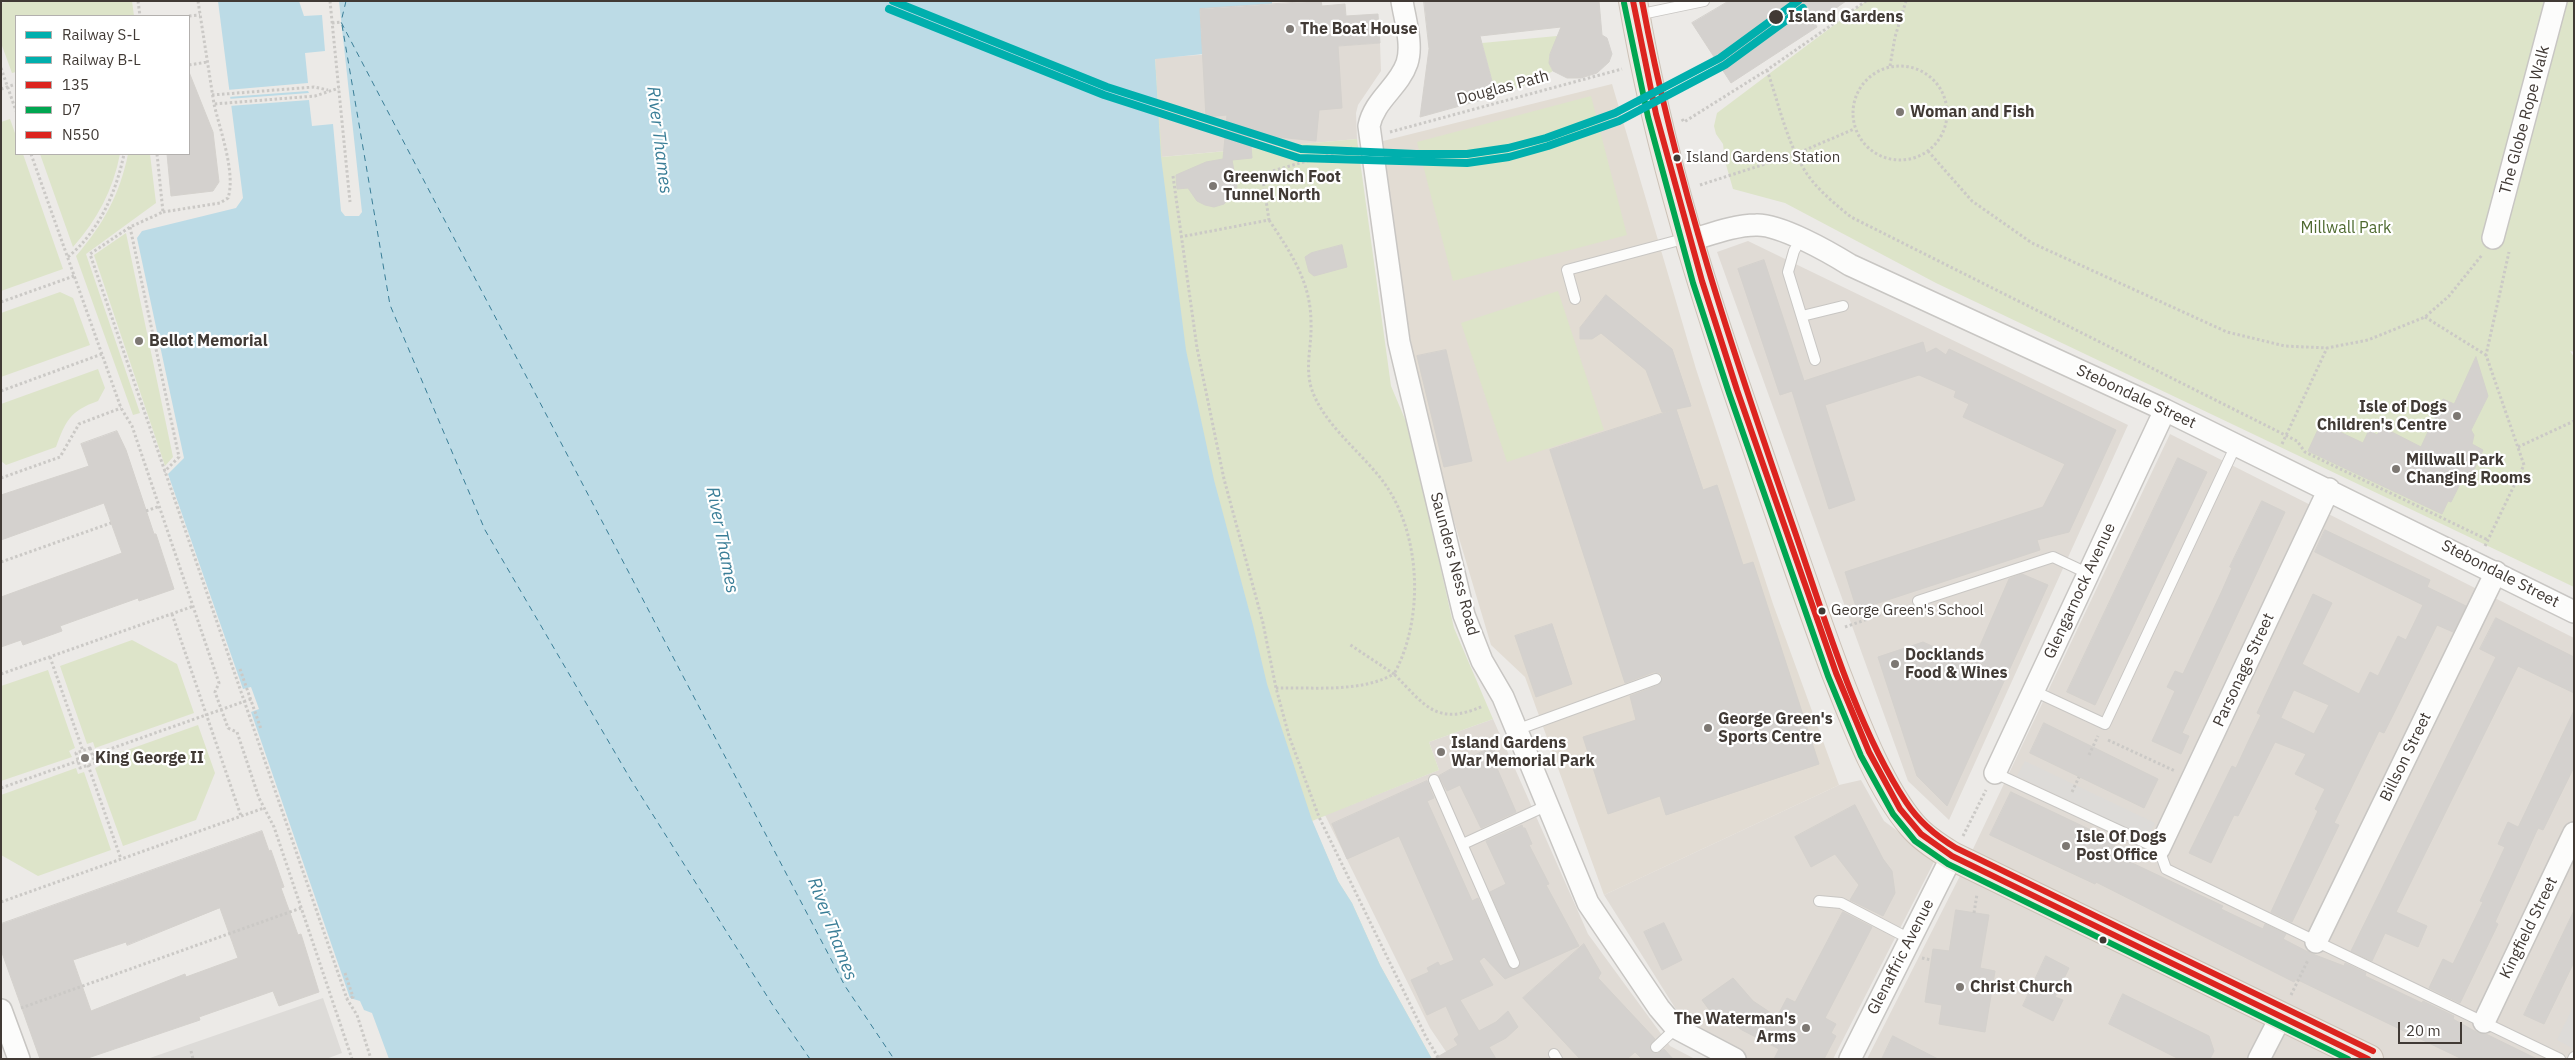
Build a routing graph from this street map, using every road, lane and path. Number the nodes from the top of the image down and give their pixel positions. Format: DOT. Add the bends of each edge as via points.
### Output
graph roads {
  1 [pos="138,1"];
  2 [pos="198,1"];
  3 [pos="330,1"];
  4 [pos="1402,1"];
  5 [pos="1704,1"];
  6 [pos="1866,1"];
  7 [pos="1906,1"];
  8 [pos="2556,1"];
  9 [pos="1635,8"];
  10 [pos="140,15"];
  11 [pos="200,15"];
  12 [pos="190,16"];
  13 [pos="342,22"];
  14 [pos="332,23"];
  15 [pos="207,62"];
  16 [pos="190,65"];
  17 [pos="1890,66"];
  18 [pos="1625,67"];
  19 [pos="1,68"];
  20 [pos="1767,70"];
  21 [pos="15,84"];
  22 [pos="8,87"];
  23 [pos="339,88"];
  24 [pos="1,89"];
  25 [pos="329,90"];
  26 [pos="212,95"];
  27 [pos="214,104"];
  28 [pos="15,108"];
  29 [pos="1694,115"];
  30 [pos="1854,129"];
  31 [pos="1388,133"];
  32 [pos="1358,146"];
  33 [pos="1928,151"];
  34 [pos="1796,154"];
  35 [pos="31,155"];
  36 [pos="124,155"];
  37 [pos="157,155"];
  38 [pos="1262,174"];
  39 [pos="1173,176"];
  40 [pos="1234,179"];
  41 [pos="1700,185"];
  42 [pos="350,202"];
  43 [pos="163,212"];
  44 [pos="1269,220"];
  45 [pos="130,227"];
  46 [pos="1180,236"];
  47 [pos="1688,239"];
  48 [pos="1800,240"];
  49 [pos="2501,244"];
  50 [pos="68,257"];
  51 [pos="74,276"];
  52 [pos="1575,299"];
  53 [pos="1,302"];
  54 [pos="1843,306"];
  55 [pos="1802,316"];
  56 [pos="2425,316"];
  57 [pos="2327,348"];
  58 [pos="102,354"];
  59 [pos="2486,355"];
  60 [pos="1815,360"];
  61 [pos="1,391"];
  62 [pos="121,408"];
  63 [pos="2165,410"];
  64 [pos="2574,421"];
  65 [pos="2286,436"];
  66 [pos="2236,445"];
  67 [pos="2518,447"];
  68 [pos="2272,462"];
  69 [pos="164,472"];
  70 [pos="1,478"];
  71 [pos="2329,490"];
  72 [pos="160,506"];
  73 [pos="146,510"];
  74 [pos="111,523"];
  75 [pos="2488,540"];
  76 [pos="1,562"];
  77 [pos="2476,562"];
  78 [pos="2496,572"];
  79 [pos="2088,573"];
  80 [pos="1918,601"];
  81 [pos="194,606"];
  82 [pos="2574,612"];
  83 [pos="172,614"];
  84 [pos="1845,627"];
  85 [pos="1349,644"];
  86 [pos="50,657"];
  87 [pos="240,669"];
  88 [pos="1,674"];
  89 [pos="1394,674"];
  90 [pos="1656,679"];
  91 [pos="1276,688"];
  92 [pos="2034,691"];
  93 [pos="1503,698"];
  94 [pos="251,699"];
  95 [pos="243,702"];
  96 [pos="222,710"];
  97 [pos="207,715"];
  98 [pos="261,729"];
  99 [pos="1516,730"];
  100 [pos="2090,731"];
  101 [pos="2098,735"];
  102 [pos="83,751"];
  103 [pos="93,755"];
  104 [pos="2089,755"];
  105 [pos="78,761"];
  106 [pos="88,765"];
  107 [pos="1996,773"];
  108 [pos="1434,780"];
  109 [pos="2192,780"];
  110 [pos="1,788"];
  111 [pos="1548,805"];
  112 [pos="264,808"];
  113 [pos="241,816"];
  114 [pos="2574,834"];
  115 [pos="1463,844"];
  116 [pos="2159,850"];
  117 [pos="1952,856"];
  118 [pos="121,859"];
  119 [pos="1976,897"];
  120 [pos="1819,901"];
  121 [pos="1,902"];
  122 [pos="301,908"];
  123 [pos="1974,913"];
  124 [pos="1910,939"];
  125 [pos="2316,942"];
  126 [pos="1514,963"];
  127 [pos="345,973"];
  128 [pos="2290,998"];
  129 [pos="347,999"];
  130 [pos="10,1009"];
  131 [pos="2484,1022"];
  132 [pos="1676,1028"];
  133 [pos="2275,1028"];
  134 [pos="1656,1047"];
  135 [pos="191,1052"];
  136 [pos="18,1059"];
  137 [pos="193,1059"];
  138 [pos="352,1059"];
  139 [pos="371,1059"];
  140 [pos="1440,1059"];
  141 [pos="1734,1059"];
  142 [pos="1850,1059"];
  143 [pos="2260,1059"];
  144 [pos="2369,1059"];
  145 [pos="2560,1059"];
  1 -- 10 [label="path"];
  2 -- 11 [label="path"];
  3 -- 14 [label="path"];
  4 -- 93 [label="street, Saunders Ness Road" via="1408,62 1371,115 1369,126 1399,342 1464,615 1482,661"];
  5 -- 9 [label="lane"];
  6 -- 20 [label="path"];
  7 -- 17 [label="path"];
  8 -- 49 [label="street, The Globe Rope Walk"];
  9 -- 47 [label="main road" via="1646,74"];
  11 -- 12 [label="path"];
  11 -- 15 [label="path"];
  13 -- 14 [label="path"];
  14 -- 23 [label="path"];
  15 -- 16 [label="path"];
  15 -- 26 [label="path"];
  17 -- 30 [label="path" via="1875,72 1858,90 1852,114"];
  17 -- 33 [label="path" via="1915,68 1928,74 1946,98 1945,128"];
  18 -- 31 [label="path, Douglas Path"];
  19 -- 22 [label="path"];
  20 -- 29 [label="path"];
  20 -- 34 [label="path"];
  21 -- 22 [label="path"];
  22 -- 24 [label="path"];
  22 -- 28 [label="path"];
  23 -- 25 [label="path"];
  23 -- 42 [label="path"];
  25 -- 26 [label="path" via="314,87"];
  25 -- 27 [label="path" via="315,96"];
  26 -- 27 [label="path"];
  27 -- 43 [label="path" via="226,155 231,189 228,198 220,203"];
  30 -- 33 [label="path" via="1871,151 1884,158 1914,158"];
  30 -- 34 [label="path"];
  32 -- 38 [label="path"];
  33 -- 57 [label="path" via="1972,201 2032,243 2227,332 2285,346"];
  34 -- 41 [label="path"];
  34 -- 65 [label="path" via="1826,196 1851,217"];
  35 -- 50 [label="path"];
  36 -- 50 [label="path" via="115,188 103,215"];
  37 -- 43 [label="path"];
  38 -- 40 [label="path"];
  38 -- 44 [label="path"];
  39 -- 46 [label="path"];
  43 -- 45 [label="path"];
  44 -- 46 [label="path"];
  44 -- 89 [label="path" via="1304,278 1310,300 1312,325 1307,366 1312,388 1322,410 1382,480 1400,509 1409,539 1415,583 1404,656"];
  45 -- 69 [label="path" via="179,457"];
  45 -- 69 [label="path" via="90,254"];
  46 -- 91 [label="path" via="1197,348 1224,479 1263,623"];
  47 -- 48 [label="street, Stebondale Street" via="1767,225"];
  47 -- 52 [label="lane" via="1567,270"];
  47 -- 117 [label="main road" via="1711,314 1852,714 1897,805 1931,843"];
  48 -- 55 [label="lane" via="1788,272"];
  48 -- 63 [label="street, Stebondale Street" via="1818,245 1850,265"];
  49 -- 56 [label="path"];
  49 -- 59 [label="path"];
  50 -- 51 [label="path"];
  51 -- 53 [label="path"];
  51 -- 58 [label="path"];
  54 -- 55 [label="lane"];
  55 -- 60 [label="lane"];
  56 -- 57 [label="path" via="2368,340"];
  56 -- 59 [label="path"];
  57 -- 65 [label="path"];
  58 -- 61 [label="path"];
  58 -- 62 [label="path"];
  59 -- 67 [label="path"];
  62 -- 70 [label="path" via="79,424 60,456"];
  62 -- 72 [label="path" via="132,426"];
  63 -- 66 [label="street, Stebondale Street"];
  63 -- 79 [label="street, Glengarnock Avenue"];
  64 -- 67 [label="path"];
  65 -- 68 [label="path"];
  65 -- 75 [label="path" via="2305,452"];
  66 -- 68 [label="street, Stebondale Street"];
  66 -- 92 [label="lane" via="2105,724"];
  67 -- 75 [label="path" via="2524,465"];
  68 -- 71 [label="street, Stebondale Street"];
  69 -- 95 [label="path"];
  71 -- 77 [label="street, Stebondale Street"];
  71 -- 109 [label="street, Parsonage Street"];
  72 -- 73 [label="path"];
  72 -- 81 [label="path"];
  74 -- 76 [label="path"];
  75 -- 77 [label="path"];
  77 -- 78 [label="street, Stebondale Street"];
  78 -- 82 [label="street, Stebondale Street"];
  78 -- 125 [label="street, Billson Street"];
  79 -- 80 [label="lane" via="2053,557"];
  79 -- 92 [label="street, Glengarnock Avenue"];
  80 -- 84 [label="path"];
  81 -- 83 [label="path"];
  81 -- 96 [label="path" via="219,683 215,692"];
  83 -- 86 [label="path"];
  83 -- 97 [label="path"];
  85 -- 89 [label="path"];
  86 -- 88 [label="path"];
  86 -- 102 [label="path"];
  87 -- 94 [label="path"];
  89 -- 91 [label="path" via="1362,686"];
  89 -- 93 [label="path" via="1431,711 1462,714"];
  90 -- 99 [label="lane"];
  91 -- 140 [label="path" via="1318,817 1426,1037"];
  92 -- 107 [label="street, Glengarnock Avenue"];
  93 -- 99 [label="street, Saunders Ness Road"];
  94 -- 95 [label="path"];
  94 -- 98 [label="path"];
  95 -- 96 [label="path"];
  95 -- 129 [label="path"];
  96 -- 97 [label="path"];
  96 -- 112 [label="path" via="228,728 236,732"];
  97 -- 103 [label="path"];
  97 -- 113 [label="path"];
  99 -- 111 [label="street, Saunders Ness Road"];
  100 -- 101 [label="path"];
  101 -- 104 [label="path"];
  101 -- 109 [label="path"];
  102 -- 103 [label="path" via="90,748"];
  102 -- 105 [label="path" via="76,753"];
  103 -- 106 [label="path" via="95,763"];
  105 -- 106 [label="path" via="80,768"];
  105 -- 110 [label="path"];
  106 -- 118 [label="path"];
  107 -- 116 [label="lane"];
  107 -- 117 [label="path"];
  108 -- 115 [label="lane"];
  109 -- 116 [label="street, Parsonage Street"];
  111 -- 115 [label="lane"];
  111 -- 132 [label="street, Saunders Ness Road" via="1588,903"];
  112 -- 113 [label="path"];
  112 -- 122 [label="path" via="274,827"];
  113 -- 118 [label="path"];
  114 -- 131 [label="street, Kingfield Street"];
  115 -- 126 [label="lane"];
  116 -- 125 [label="lane" via="2166,869"];
  117 -- 124 [label="street, Glenaffric Avenue"];
  117 -- 144 [label="main road"];
  118 -- 121 [label="path"];
  119 -- 123 [label="path"];
  120 -- 124 [label="lane" via="1841,903"];
  122 -- 130 [label="path"];
  122 -- 138 [label="path"];
  124 -- 142 [label="street, Glenaffric Avenue"];
  125 -- 128 [label="path"];
  125 -- 131 [label="lane"];
  127 -- 129 [label="path" via="353,997"];
  129 -- 139 [label="path" via="357,1015"];
  130 -- 136 [label="street"];
  131 -- 145 [label="lane"];
  132 -- 134 [label="lane"];
  132 -- 141 [label="street, Saunders Ness Road"];
  133 -- 143 [label="street"];
  135 -- 137 [label="path"];
}
